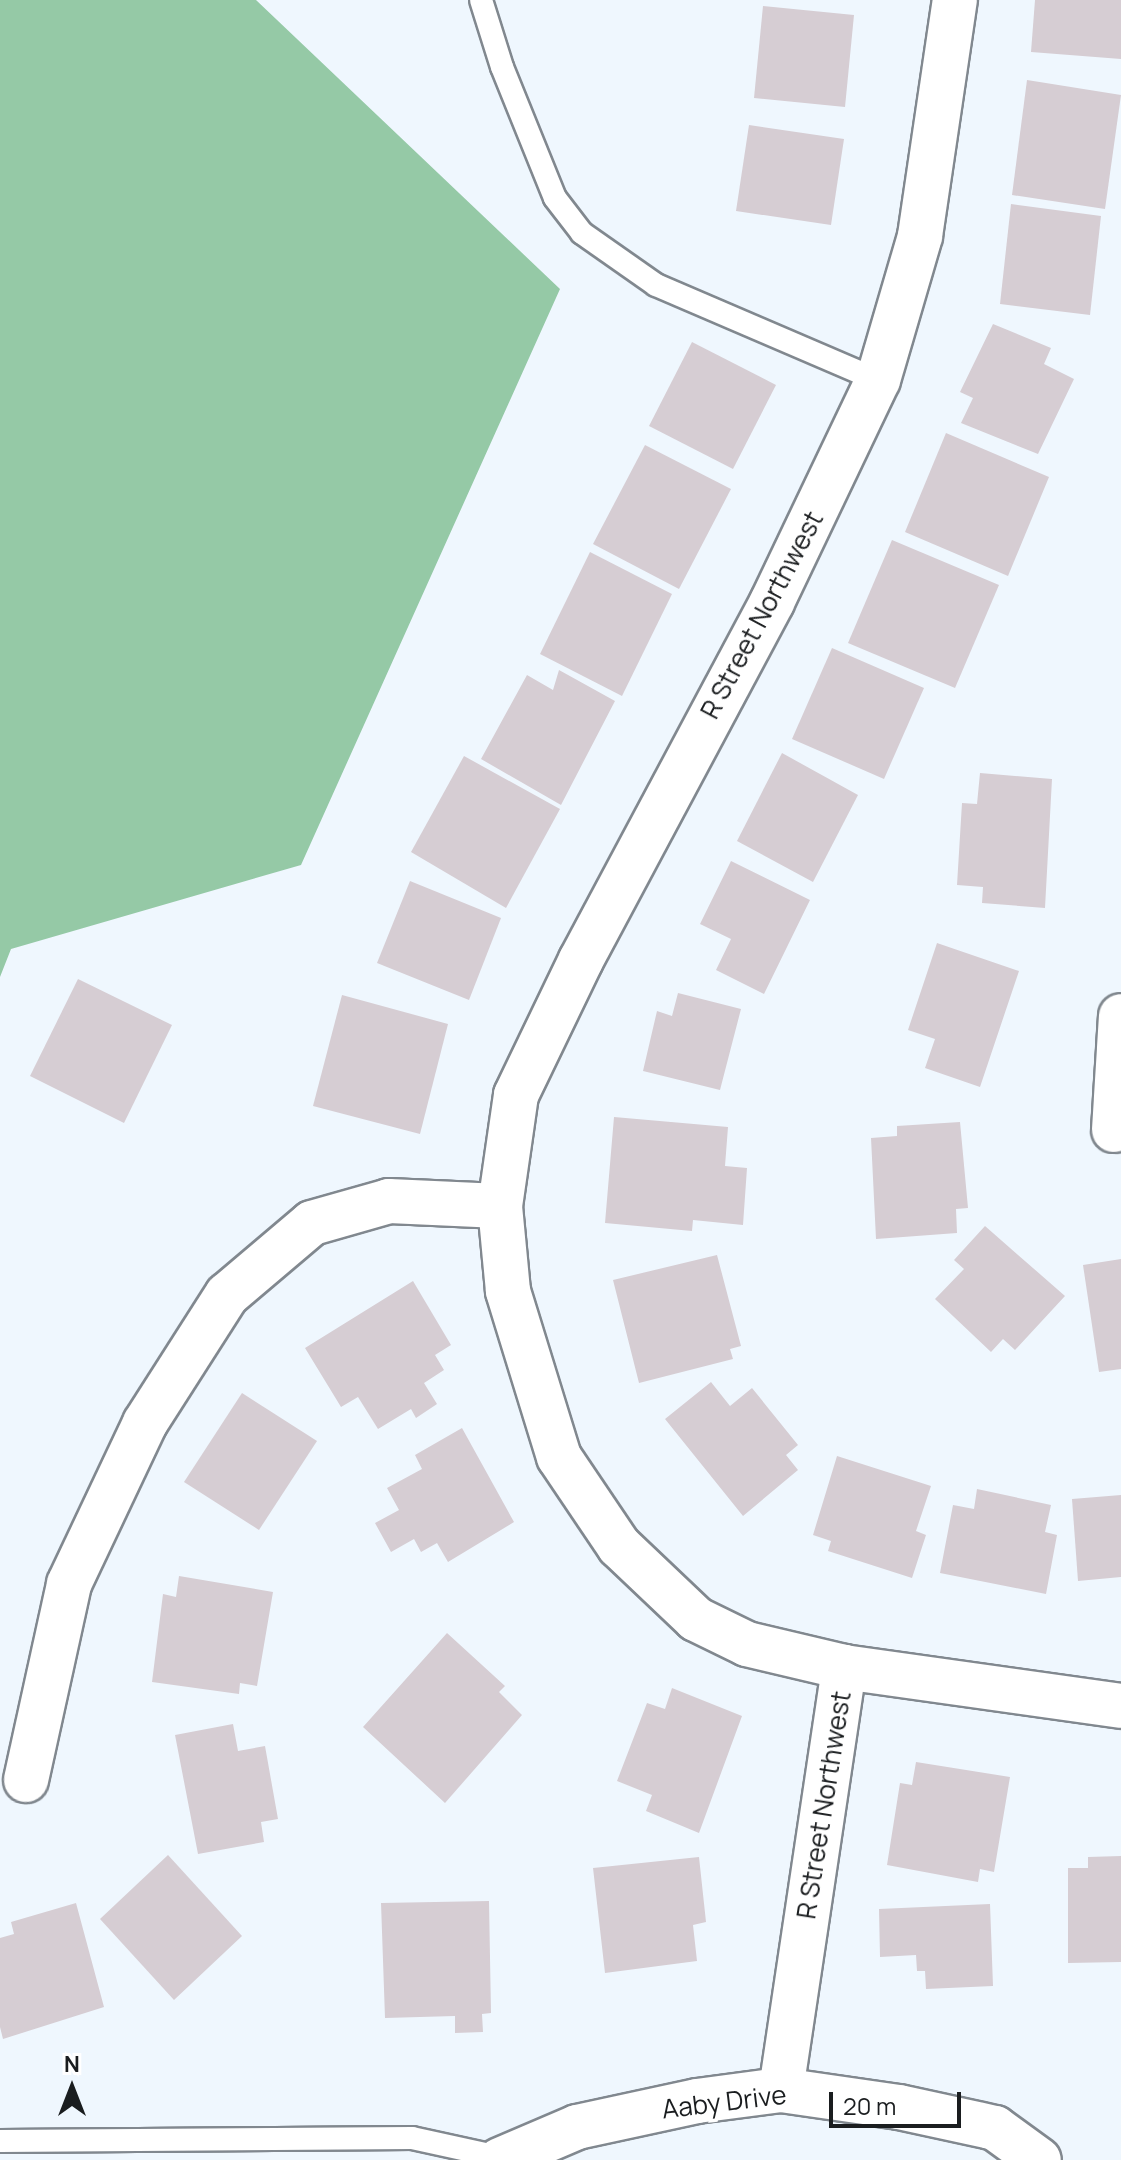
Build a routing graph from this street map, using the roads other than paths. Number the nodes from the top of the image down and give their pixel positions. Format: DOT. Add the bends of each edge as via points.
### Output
graph roads {
  1 [pos="481,0"];
  2 [pos="955,0"];
  3 [pos="878,380"];
  4 [pos="1121,1016"];
  5 [pos="1114,1130"];
  6 [pos="500,1206"];
  7 [pos="844,1667"];
  8 [pos="1121,1706"];
  9 [pos="26,1780"];
  10 [pos="781,2090"];
  11 [pos="0,2141"];
  12 [pos="501,2159"];
  13 [pos="1039,2160"];
  1 -- 3 [label="lane" via="550,188 582,233 656,285"];
  2 -- 3 [label="street, R Street Northwest" via="920,236"];
  3 -- 6 [label="street, R Street Northwest" via="772,602 581,960 516,1095"];
  4 -- 5 [label="street"];
  6 -- 7 [label="street, R Street Northwest" via="508,1291 559,1457 619,1546 696,1619 747,1644"];
  6 -- 9 [label="street" via="389,1201 312,1223 227,1295 145,1423 69,1584"];
  7 -- 8 [label="street"];
  7 -- 10 [label="street, R Street Northwest"];
  10 -- 12 [label="street, Aaby Drive" via="697,2101 577,2127"];
  10 -- 13 [label="street, Aaby Drive" via="995,2128"];
  11 -- 12 [label="lane" via="412,2138"];
}
